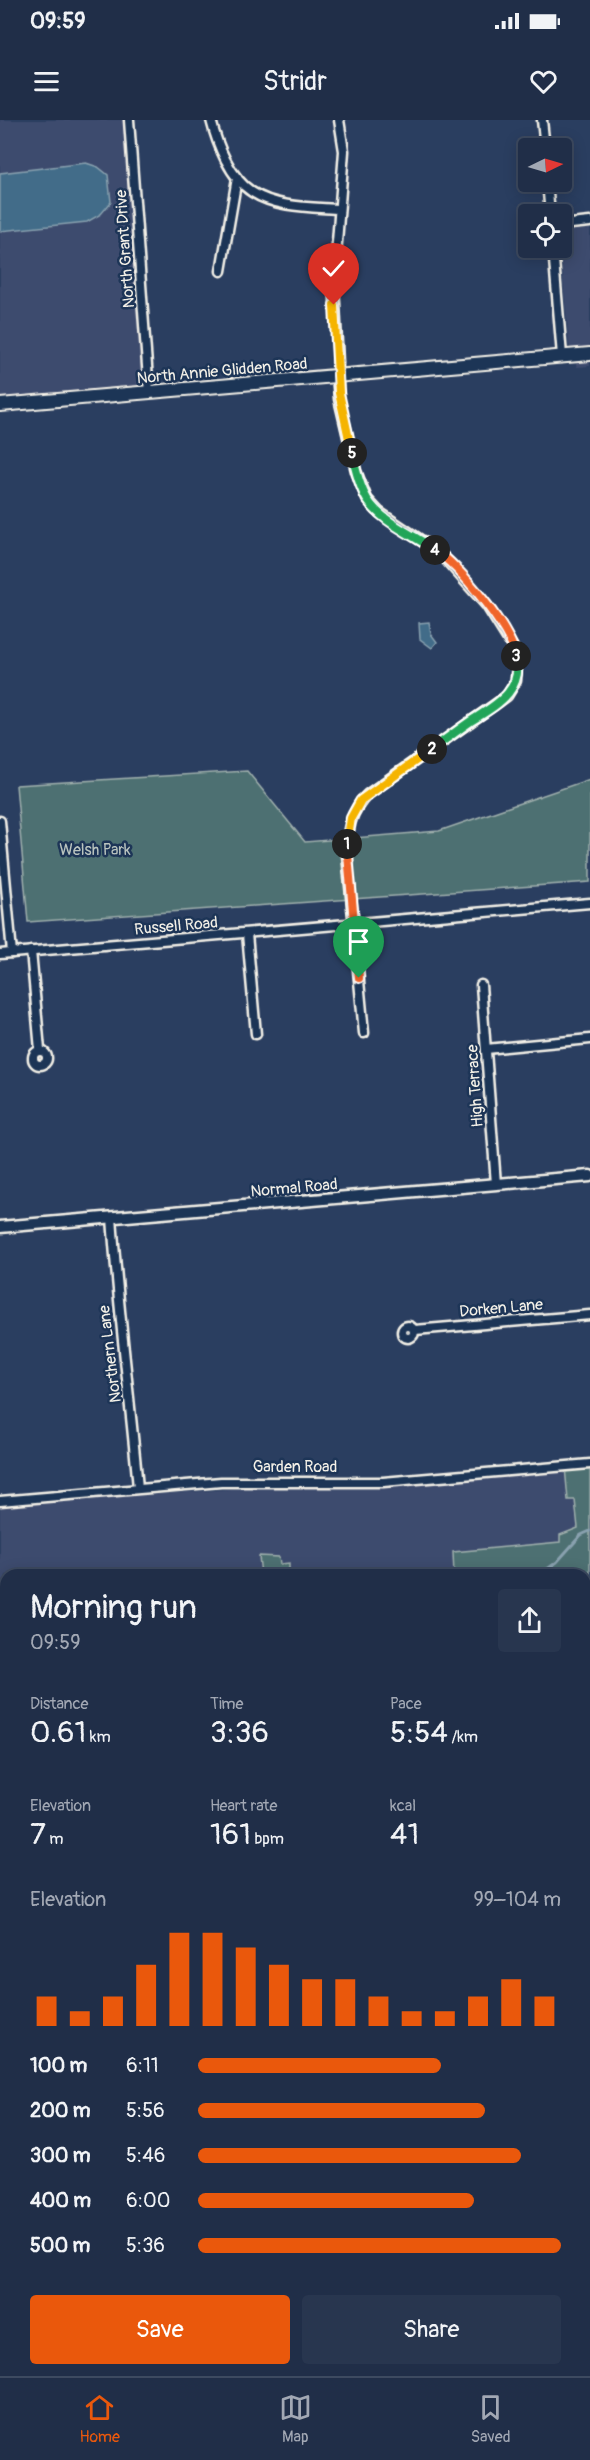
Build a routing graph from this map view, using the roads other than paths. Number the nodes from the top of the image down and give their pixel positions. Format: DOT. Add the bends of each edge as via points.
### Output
graph roads {
  1 [pos="129,120"];
  2 [pos="211,120"];
  3 [pos="339,120"];
  4 [pos="542,120"];
  5 [pos="543,138"];
  6 [pos="237,178"];
  7 [pos="339,208"];
  8 [pos="590,222"];
  9 [pos="572,224"];
  10 [pos="554,258"];
  11 [pos="221,271"];
  12 [pos="590,354"];
  13 [pos="562,356"];
  14 [pos="337,376"];
  15 [pos="149,393"];
  16 [pos="0,405"];
  17 [pos="0,821"];
  18 [pos="590,903"];
  19 [pos="355,922"];
  20 [pos="247,934"];
  21 [pos="31,951"];
  22 [pos="12,953"];
  23 [pos="0,954"];
  24 [pos="481,986"];
  25 [pos="364,1033"];
  26 [pos="256,1034"];
  27 [pos="590,1039"];
  28 [pos="486,1049"];
  29 [pos="40,1050"];
  30 [pos="590,1176"];
  31 [pos="496,1184"];
  32 [pos="112,1217"];
  33 [pos="0,1227"];
  34 [pos="590,1315"];
  35 [pos="415,1330"];
  36 [pos="590,1464"];
  37 [pos="138,1488"];
  38 [pos="0,1501"];
  1 -- 15 [label="street, North Grant Drive"];
  2 -- 6 [label="street" via="221,150"];
  3 -- 7 [label="street" via="344,152"];
  4 -- 5 [label="street"];
  6 -- 7 [label="street" via="252,192 266,198"];
  6 -- 11 [label="street"];
  7 -- 14 [label="street" via="334,282"];
  8 -- 9 [label="street"];
  10 -- 13 [label="street"];
  12 -- 13 [label="main road, North Annie Glidden Road"];
  13 -- 14 [label="main road, North Annie Glidden Road"];
  14 -- 15 [label="main road, North Annie Glidden Road"];
  14 -- 19 [label="street" via="356,471 367,499 379,512 440,553 467,581 504,632 517,660 516,681 507,696 368,794 356,807 347,840"];
  15 -- 16 [label="main road, North Annie Glidden Road"];
  17 -- 22 [label="street"];
  18 -- 19 [label="street, Russell Road"];
  19 -- 20 [label="street, Russell Road"];
  19 -- 25 [label="street"];
  20 -- 21 [label="street, Russell Road"];
  20 -- 26 [label="street"];
  21 -- 22 [label="street, Russell Road"];
  21 -- 29 [label="street"];
  22 -- 23 [label="street, Russell Road"];
  24 -- 28 [label="street, High Terrace"];
  27 -- 28 [label="street"];
  28 -- 31 [label="street, High Terrace"];
  30 -- 31 [label="street, Normal Road"];
  31 -- 32 [label="street, Normal Road"];
  32 -- 33 [label="street, Normal Road"];
  32 -- 37 [label="street, Northern Lane"];
  34 -- 35 [label="street, Dorken Lane"];
  36 -- 37 [label="street, Garden Road" via="383,1482 275,1480"];
  37 -- 38 [label="street, Garden Road"];
}
